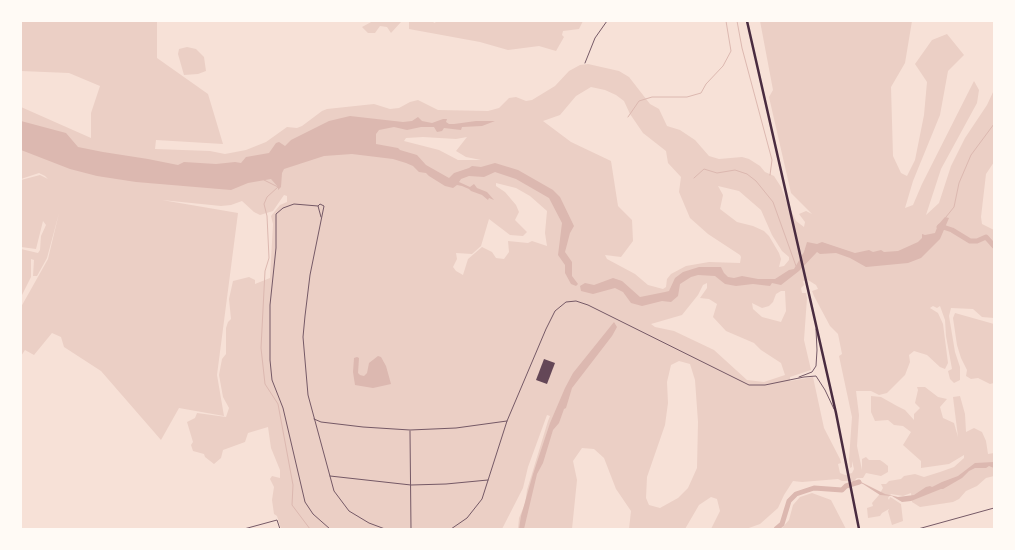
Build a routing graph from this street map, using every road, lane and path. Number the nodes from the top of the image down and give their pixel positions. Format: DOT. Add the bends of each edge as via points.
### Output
graph roads {
  1 [pos="607,21"];
  2 [pos="748,21"];
  3 [pos="585,63"];
  4 [pos="318,206"];
  5 [pos="321,217"];
  6 [pos="815,320"];
  7 [pos="791,379"];
  8 [pos="836,413"];
  9 [pos="313,419"];
  10 [pos="507,421"];
  11 [pos="410,430"];
  12 [pos="329,476"];
  13 [pos="488,480"];
  14 [pos="411,485"];
  15 [pos="994,508"];
  16 [pos="244,529"];
  17 [pos="280,529"];
  18 [pos="330,529"];
  19 [pos="385,529"];
  20 [pos="411,529"];
  21 [pos="451,529"];
  22 [pos="859,529"];
  23 [pos="918,529"];
  1 -- 3 [label="street" via="595,38"];
  2 -- 6 [label="highway"];
  4 -- 5 [label="street"];
  4 -- 5 [label="street" via="324,206"];
  4 -- 18 [label="street" via="294,204 276,214 270,360 272,380 284,408 305,502"];
  5 -- 9 [label="street" via="308,284 303,337 306,389"];
  6 -- 7 [label="street" via="816,368"];
  6 -- 8 [label="highway"];
  7 -- 8 [label="street" via="816,377"];
  7 -- 10 [label="street" via="761,386 749,385 592,307 568,301 558,307 551,318"];
  8 -- 22 [label="highway"];
  9 -- 11 [label="street"];
  9 -- 12 [label="street"];
  10 -- 11 [label="street"];
  10 -- 13 [label="street"];
  11 -- 14 [label="street"];
  12 -- 14 [label="street"];
  12 -- 19 [label="street" via="334,492 346,508 363,520"];
  13 -- 14 [label="street"];
  13 -- 21 [label="street" via="476,508 468,518"];
  14 -- 20 [label="street"];
  15 -- 23 [label="street"];
  16 -- 17 [label="street" via="277,520"];
}
